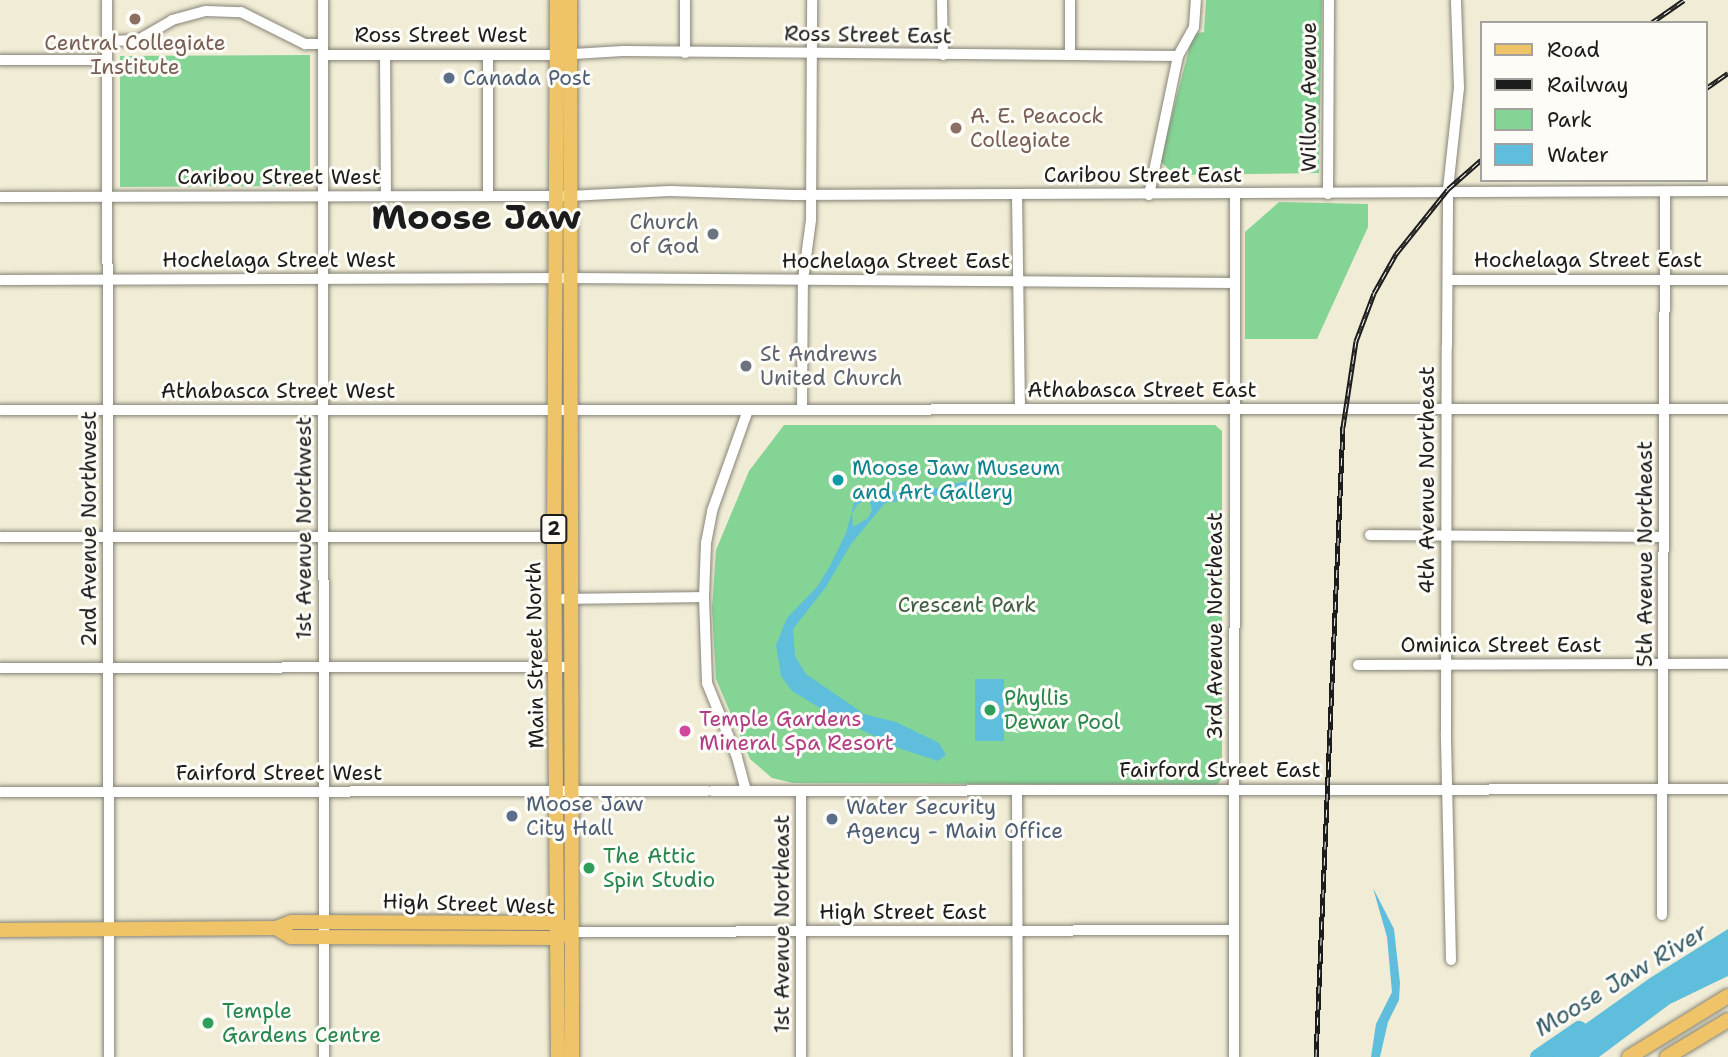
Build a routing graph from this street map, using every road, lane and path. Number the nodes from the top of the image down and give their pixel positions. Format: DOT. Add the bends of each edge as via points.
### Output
graph roads {
  1 [pos="107,0"];
  2 [pos="323,0"];
  3 [pos="557,0"];
  4 [pos="570,0"];
  5 [pos="685,0"];
  6 [pos="812,0"];
  7 [pos="942,0"];
  8 [pos="1070,0"];
  9 [pos="1196,0"];
  10 [pos="1329,0"];
  11 [pos="1456,0"];
  12 [pos="107,41"];
  13 [pos="324,49"];
  14 [pos="685,53"];
  15 [pos="813,53"];
  16 [pos="564,54"];
  17 [pos="1070,54"];
  18 [pos="385,55"];
  19 [pos="488,55"];
  20 [pos="943,55"];
  21 [pos="1178,55"];
  22 [pos="0,60"];
  23 [pos="107,60"];
  24 [pos="1728,191"];
  25 [pos="1665,193"];
  26 [pos="1149,194"];
  27 [pos="1234,194"];
  28 [pos="1328,194"];
  29 [pos="1448,194"];
  30 [pos="794,195"];
  31 [pos="809,195"];
  32 [pos="1017,195"];
  33 [pos="323,196"];
  34 [pos="386,196"];
  35 [pos="488,196"];
  36 [pos="563,196"];
  37 [pos="0,197"];
  38 [pos="107,197"];
  39 [pos="811,220"];
  40 [pos="564,278"];
  41 [pos="323,279"];
  42 [pos="1728,279"];
  43 [pos="0,280"];
  44 [pos="107,280"];
  45 [pos="803,280"];
  46 [pos="1448,280"];
  47 [pos="1665,280"];
  48 [pos="1017,281"];
  49 [pos="1234,282"];
  50 [pos="1020,409"];
  51 [pos="1234,409"];
  52 [pos="1447,409"];
  53 [pos="1664,409"];
  54 [pos="1728,409"];
  55 [pos="0,410"];
  56 [pos="108,410"];
  57 [pos="323,410"];
  58 [pos="563,410"];
  59 [pos="748,410"];
  60 [pos="802,410"];
  61 [pos="1370,535"];
  62 [pos="1447,536"];
  63 [pos="0,537"];
  64 [pos="108,537"];
  65 [pos="324,537"];
  66 [pos="554,537"];
  67 [pos="571,537"];
  68 [pos="1664,537"];
  69 [pos="704,597"];
  70 [pos="571,598"];
  71 [pos="555,599"];
  72 [pos="1664,664"];
  73 [pos="1728,664"];
  74 [pos="1358,665"];
  75 [pos="1446,665"];
  76 [pos="324,666"];
  77 [pos="563,667"];
  78 [pos="0,668"];
  79 [pos="108,669"];
  80 [pos="1447,789"];
  81 [pos="1662,789"];
  82 [pos="1728,789"];
  83 [pos="746,790"];
  84 [pos="801,790"];
  85 [pos="1017,790"];
  86 [pos="1233,790"];
  87 [pos="565,791"];
  88 [pos="0,792"];
  89 [pos="108,792"];
  90 [pos="324,793"];
  91 [pos="1662,915"];
  92 [pos="324,922"];
  93 [pos="109,928"];
  94 [pos="276,928"];
  95 [pos="0,930"];
  96 [pos="556,930"];
  97 [pos="1018,930"];
  98 [pos="1234,930"];
  99 [pos="572,932"];
  100 [pos="801,932"];
  101 [pos="324,937"];
  102 [pos="1451,960"];
  103 [pos="1728,996"];
  104 [pos="1728,1020"];
  105 [pos="109,1057"];
  106 [pos="324,1057"];
  107 [pos="558,1057"];
  108 [pos="572,1057"];
  109 [pos="801,1057"];
  110 [pos="1018,1057"];
  111 [pos="1234,1057"];
  112 [pos="1629,1057"];
  113 [pos="1667,1057"];
  1 -- 12 [label="street, 2nd Avenue Northwest"];
  2 -- 13 [label="street, 1st Avenue Northwest"];
  3 -- 16 [label="main road, Main Street North / 2"];
  4 -- 16 [label="main road, Main Street North / 2"];
  5 -- 14 [label="street"];
  6 -- 15 [label="street"];
  7 -- 20 [label="street"];
  8 -- 17 [label="street"];
  9 -- 21 [label="street" via="1194,27"];
  10 -- 28 [label="street, Willow Avenue"];
  11 -- 29 [label="street, 4th Avenue Northeast" via="1459,88"];
  12 -- 13 [label="street, Ross Street West" via="138,40 172,20 206,11 241,12"];
  12 -- 23 [label="street, 2nd Avenue Northwest"];
  13 -- 18 [label="street, Ross Street West"];
  13 -- 33 [label="street, 1st Avenue Northwest"];
  14 -- 15 [label="street, Ross Street East"];
  14 -- 16 [label="street, Ross Street East"];
  15 -- 20 [label="street, Ross Street East"];
  15 -- 31 [label="street"];
  16 -- 19 [label="street, Ross Street West"];
  16 -- 36 [label="main road, Main Street North / 2"];
  17 -- 20 [label="street, Ross Street East"];
  17 -- 21 [label="street, Ross Street East"];
  18 -- 19 [label="street, Ross Street West"];
  18 -- 34 [label="street"];
  19 -- 35 [label="street"];
  21 -- 26 [label="street"];
  22 -- 23 [label="street"];
  23 -- 38 [label="street, 2nd Avenue Northwest"];
  24 -- 25 [label="street, Caribou Street East"];
  25 -- 29 [label="street, Caribou Street East"];
  25 -- 47 [label="street, 5th Avenue Northeast"];
  26 -- 27 [label="street, Caribou Street East"];
  26 -- 32 [label="street, Caribou Street East"];
  27 -- 28 [label="street, Caribou Street East"];
  27 -- 49 [label="street, 3rd Avenue Northeast"];
  28 -- 29 [label="street, Caribou Street East"];
  29 -- 46 [label="street, 4th Avenue Northeast"];
  30 -- 31 [label="street, Caribou Street East"];
  30 -- 36 [label="street, Caribou Street East" via="670,191"];
  30 -- 39 [label="street"];
  31 -- 32 [label="street, Caribou Street East"];
  31 -- 39 [label="street"];
  32 -- 48 [label="street"];
  33 -- 34 [label="street, Caribou Street West"];
  33 -- 38 [label="street, Caribou Street West"];
  33 -- 41 [label="street, 1st Avenue Northwest"];
  34 -- 35 [label="street, Caribou Street West"];
  35 -- 36 [label="street, Caribou Street West"];
  36 -- 40 [label="main road, Main Street North / 2"];
  37 -- 38 [label="street, Caribou Street West"];
  38 -- 44 [label="street, 2nd Avenue Northwest"];
  39 -- 45 [label="street"];
  40 -- 41 [label="street, Hochelaga Street West"];
  40 -- 45 [label="street, Hochelaga Street East"];
  40 -- 58 [label="main road, Main Street North / 2"];
  41 -- 44 [label="street, Hochelaga Street West"];
  41 -- 57 [label="street, 1st Avenue Northwest"];
  42 -- 47 [label="street, Hochelaga Street East"];
  43 -- 44 [label="street, Hochelaga Street West"];
  44 -- 56 [label="street, 2nd Avenue Northwest"];
  45 -- 48 [label="street, Hochelaga Street East"];
  45 -- 60 [label="street"];
  46 -- 47 [label="street, Hochelaga Street East"];
  46 -- 52 [label="street, 4th Avenue Northeast"];
  47 -- 53 [label="street, 5th Avenue Northeast"];
  48 -- 49 [label="street, Hochelaga Street East"];
  48 -- 50 [label="street"];
  49 -- 51 [label="street, 3rd Avenue Northeast"];
  50 -- 51 [label="street, Athabasca Street East"];
  50 -- 60 [label="street, Athabasca Street East"];
  51 -- 52 [label="street, Athabasca Street East"];
  51 -- 86 [label="street, 3rd Avenue Northeast"];
  52 -- 53 [label="street, Athabasca Street East"];
  52 -- 62 [label="street, 4th Avenue Northeast"];
  53 -- 54 [label="street, Athabasca Street East"];
  53 -- 68 [label="street, 5th Avenue Northeast"];
  55 -- 56 [label="street, Athabasca Street West"];
  56 -- 57 [label="street, Athabasca Street West"];
  56 -- 64 [label="street, 2nd Avenue Northwest"];
  57 -- 58 [label="street, Athabasca Street West"];
  57 -- 65 [label="street, 1st Avenue Northwest"];
  58 -- 59 [label="street, Athabasca Street East"];
  58 -- 66 [label="main road, Main Street North / 2"];
  58 -- 67 [label="main road, Main Street North / 2"];
  59 -- 60 [label="street, Athabasca Street East"];
  59 -- 69 [label="street" via="712,511"];
  61 -- 62 [label="street"];
  62 -- 68 [label="street"];
  62 -- 75 [label="street, 4th Avenue Northeast"];
  63 -- 64 [label="street"];
  64 -- 65 [label="street"];
  64 -- 79 [label="street, 2nd Avenue Northwest"];
  65 -- 66 [label="street"];
  65 -- 76 [label="street, 1st Avenue Northwest"];
  66 -- 67 [label="street"];
  66 -- 71 [label="main road, Main Street North / 2"];
  67 -- 70 [label="main road, Main Street North / 2"];
  68 -- 72 [label="street, 5th Avenue Northeast"];
  69 -- 70 [label="street"];
  69 -- 83 [label="street" via="707,682"];
  70 -- 71 [label="street"];
  70 -- 77 [label="main road, Main Street North / 2"];
  71 -- 77 [label="main road, Main Street North / 2"];
  72 -- 73 [label="street, Ominica Street East"];
  72 -- 75 [label="street, Ominica Street East"];
  72 -- 81 [label="street, 5th Avenue Northeast"];
  74 -- 75 [label="street, Ominica Street East"];
  75 -- 80 [label="street, 4th Avenue Northeast"];
  76 -- 77 [label="street"];
  76 -- 79 [label="street"];
  76 -- 90 [label="street, 1st Avenue Northwest"];
  77 -- 87 [label="main road, Main Street North / 2"];
  78 -- 79 [label="street"];
  79 -- 89 [label="street, 2nd Avenue Northwest"];
  80 -- 81 [label="street, Fairford Street East"];
  80 -- 86 [label="street, Fairford Street East"];
  80 -- 102 [label="street, 4th Avenue Northeast"];
  81 -- 82 [label="street, Fairford Street East"];
  81 -- 91 [label="street, 5th Avenue Northeast"];
  83 -- 84 [label="street, Fairford Street East"];
  83 -- 87 [label="street, Fairford Street East"];
  84 -- 85 [label="street, Fairford Street East"];
  84 -- 100 [label="street, 1st Avenue Northeast"];
  85 -- 86 [label="street, Fairford Street East"];
  85 -- 97 [label="street"];
  86 -- 98 [label="street, 3rd Avenue Northeast"];
  87 -- 90 [label="street, Fairford Street West"];
  87 -- 96 [label="main road, Main Street North / 2"];
  87 -- 99 [label="main road, Main Street North / 2"];
  88 -- 89 [label="street, Fairford Street West"];
  89 -- 90 [label="street, Fairford Street West"];
  89 -- 93 [label="street, 2nd Avenue Northwest"];
  90 -- 92 [label="street, 1st Avenue Northwest"];
  92 -- 94 [label="main road, High Street West" via="292,922"];
  92 -- 96 [label="main road, High Street West"];
  92 -- 101 [label="street, 1st Avenue Northwest"];
  93 -- 94 [label="main road, High Street West"];
  93 -- 95 [label="main road, High Street West"];
  93 -- 105 [label="street, 2nd Avenue Northwest"];
  94 -- 101 [label="main road, High Street West" via="291,937"];
  96 -- 99 [label="main road, High Street West"];
  96 -- 101 [label="main road, High Street West"];
  96 -- 107 [label="main road, Main Street North / 2"];
  97 -- 98 [label="street, High Street East"];
  97 -- 100 [label="street, High Street East"];
  97 -- 110 [label="street"];
  98 -- 111 [label="street, 3rd Avenue Northeast"];
  99 -- 100 [label="street, High Street East"];
  99 -- 108 [label="main road, Main Street North / 2"];
  100 -- 109 [label="street, 1st Avenue Northeast"];
  101 -- 106 [label="street, 1st Avenue Northwest"];
  103 -- 112 [label="main road"];
  104 -- 113 [label="main road"];
}
